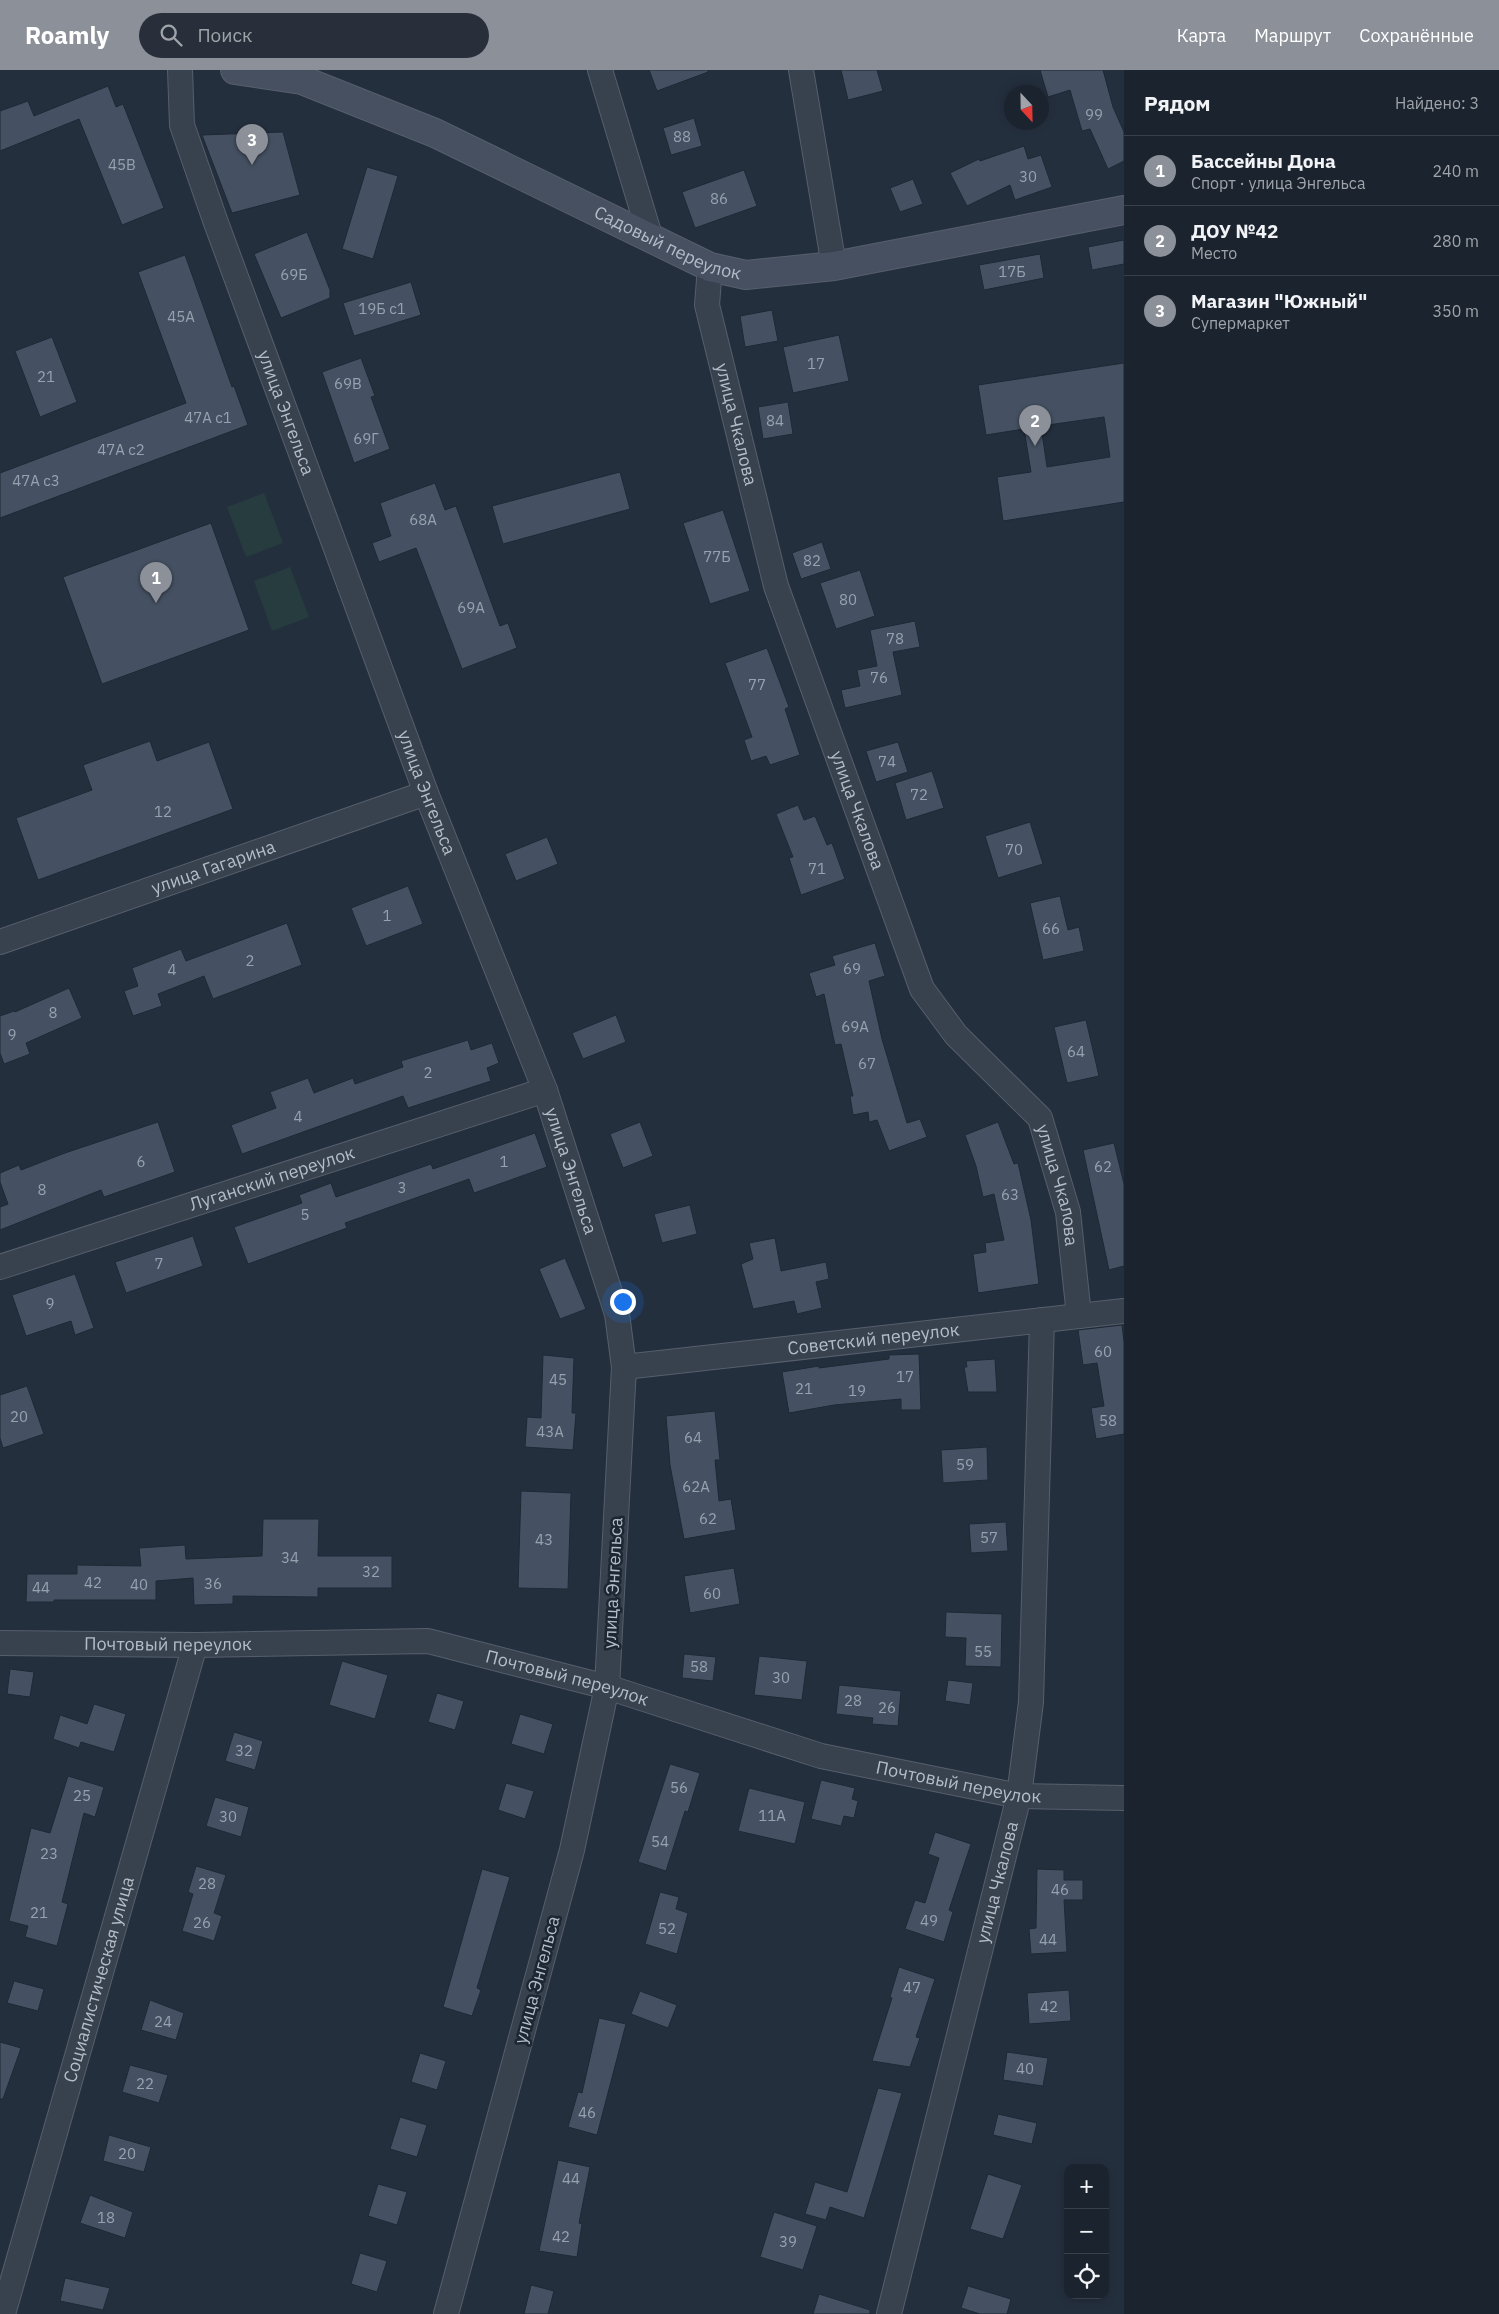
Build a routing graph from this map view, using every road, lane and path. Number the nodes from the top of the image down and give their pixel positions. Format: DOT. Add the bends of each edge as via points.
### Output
graph roads {
  1 [pos="180,70"];
  2 [pos="236,70"];
  3 [pos="600,70"];
  4 [pos="801,70"];
  5 [pos="1124,210"];
  6 [pos="650,236"];
  7 [pos="834,266"];
  8 [pos="710,267"];
  9 [pos="426,793"];
  10 [pos="0,942"];
  11 [pos="546,1090"];
  12 [pos="0,1267"];
  13 [pos="1124,1311"];
  14 [pos="1078,1316"];
  15 [pos="1042,1320"];
  16 [pos="624,1367"];
  17 [pos="0,1643"];
  18 [pos="195,1645"];
  19 [pos="607,1687"];
  20 [pos="1019,1796"];
  21 [pos="1124,1798"];
  22 [pos="3,2314"];
  23 [pos="446,2314"];
  24 [pos="889,2314"];
  1 -- 9 [label="street, улица Энгельса" via="185,134"];
  2 -- 6 [label="street, Садовый переулок" via="302,80 434,134"];
  3 -- 6 [label="street"];
  4 -- 7 [label="street"];
  5 -- 7 [label="street, Садовый переулок"];
  6 -- 8 [label="street, Садовый переулок"];
  7 -- 8 [label="street, Садовый переулок" via="746,275"];
  8 -- 14 [label="street, улица Чкалова" via="707,305 776,586 922,989 956,1035 1040,1118 1068,1212"];
  9 -- 10 [label="street, улица Гагарина"];
  9 -- 11 [label="street, улица Энгельса"];
  11 -- 12 [label="street, Луганский переулок"];
  11 -- 16 [label="street, улица Энгельса" via="617,1314"];
  13 -- 14 [label="street, Советский переулок"];
  14 -- 15 [label="street, Советский переулок"];
  15 -- 16 [label="street, Советский переулок"];
  15 -- 20 [label="street, улица Чкалова" via="1031,1702"];
  16 -- 19 [label="street, улица Энгельса"];
  17 -- 18 [label="street, Почтовый переулок"];
  18 -- 19 [label="street, Почтовый переулок" via="428,1641"];
  18 -- 22 [label="street, Социалистическая улица"];
  19 -- 20 [label="street, Почтовый переулок" via="821,1756"];
  19 -- 23 [label="street, улица Энгельса" via="572,1850"];
  20 -- 21 [label="street, Почтовый переулок"];
  20 -- 24 [label="street, улица Чкалова"];
}
